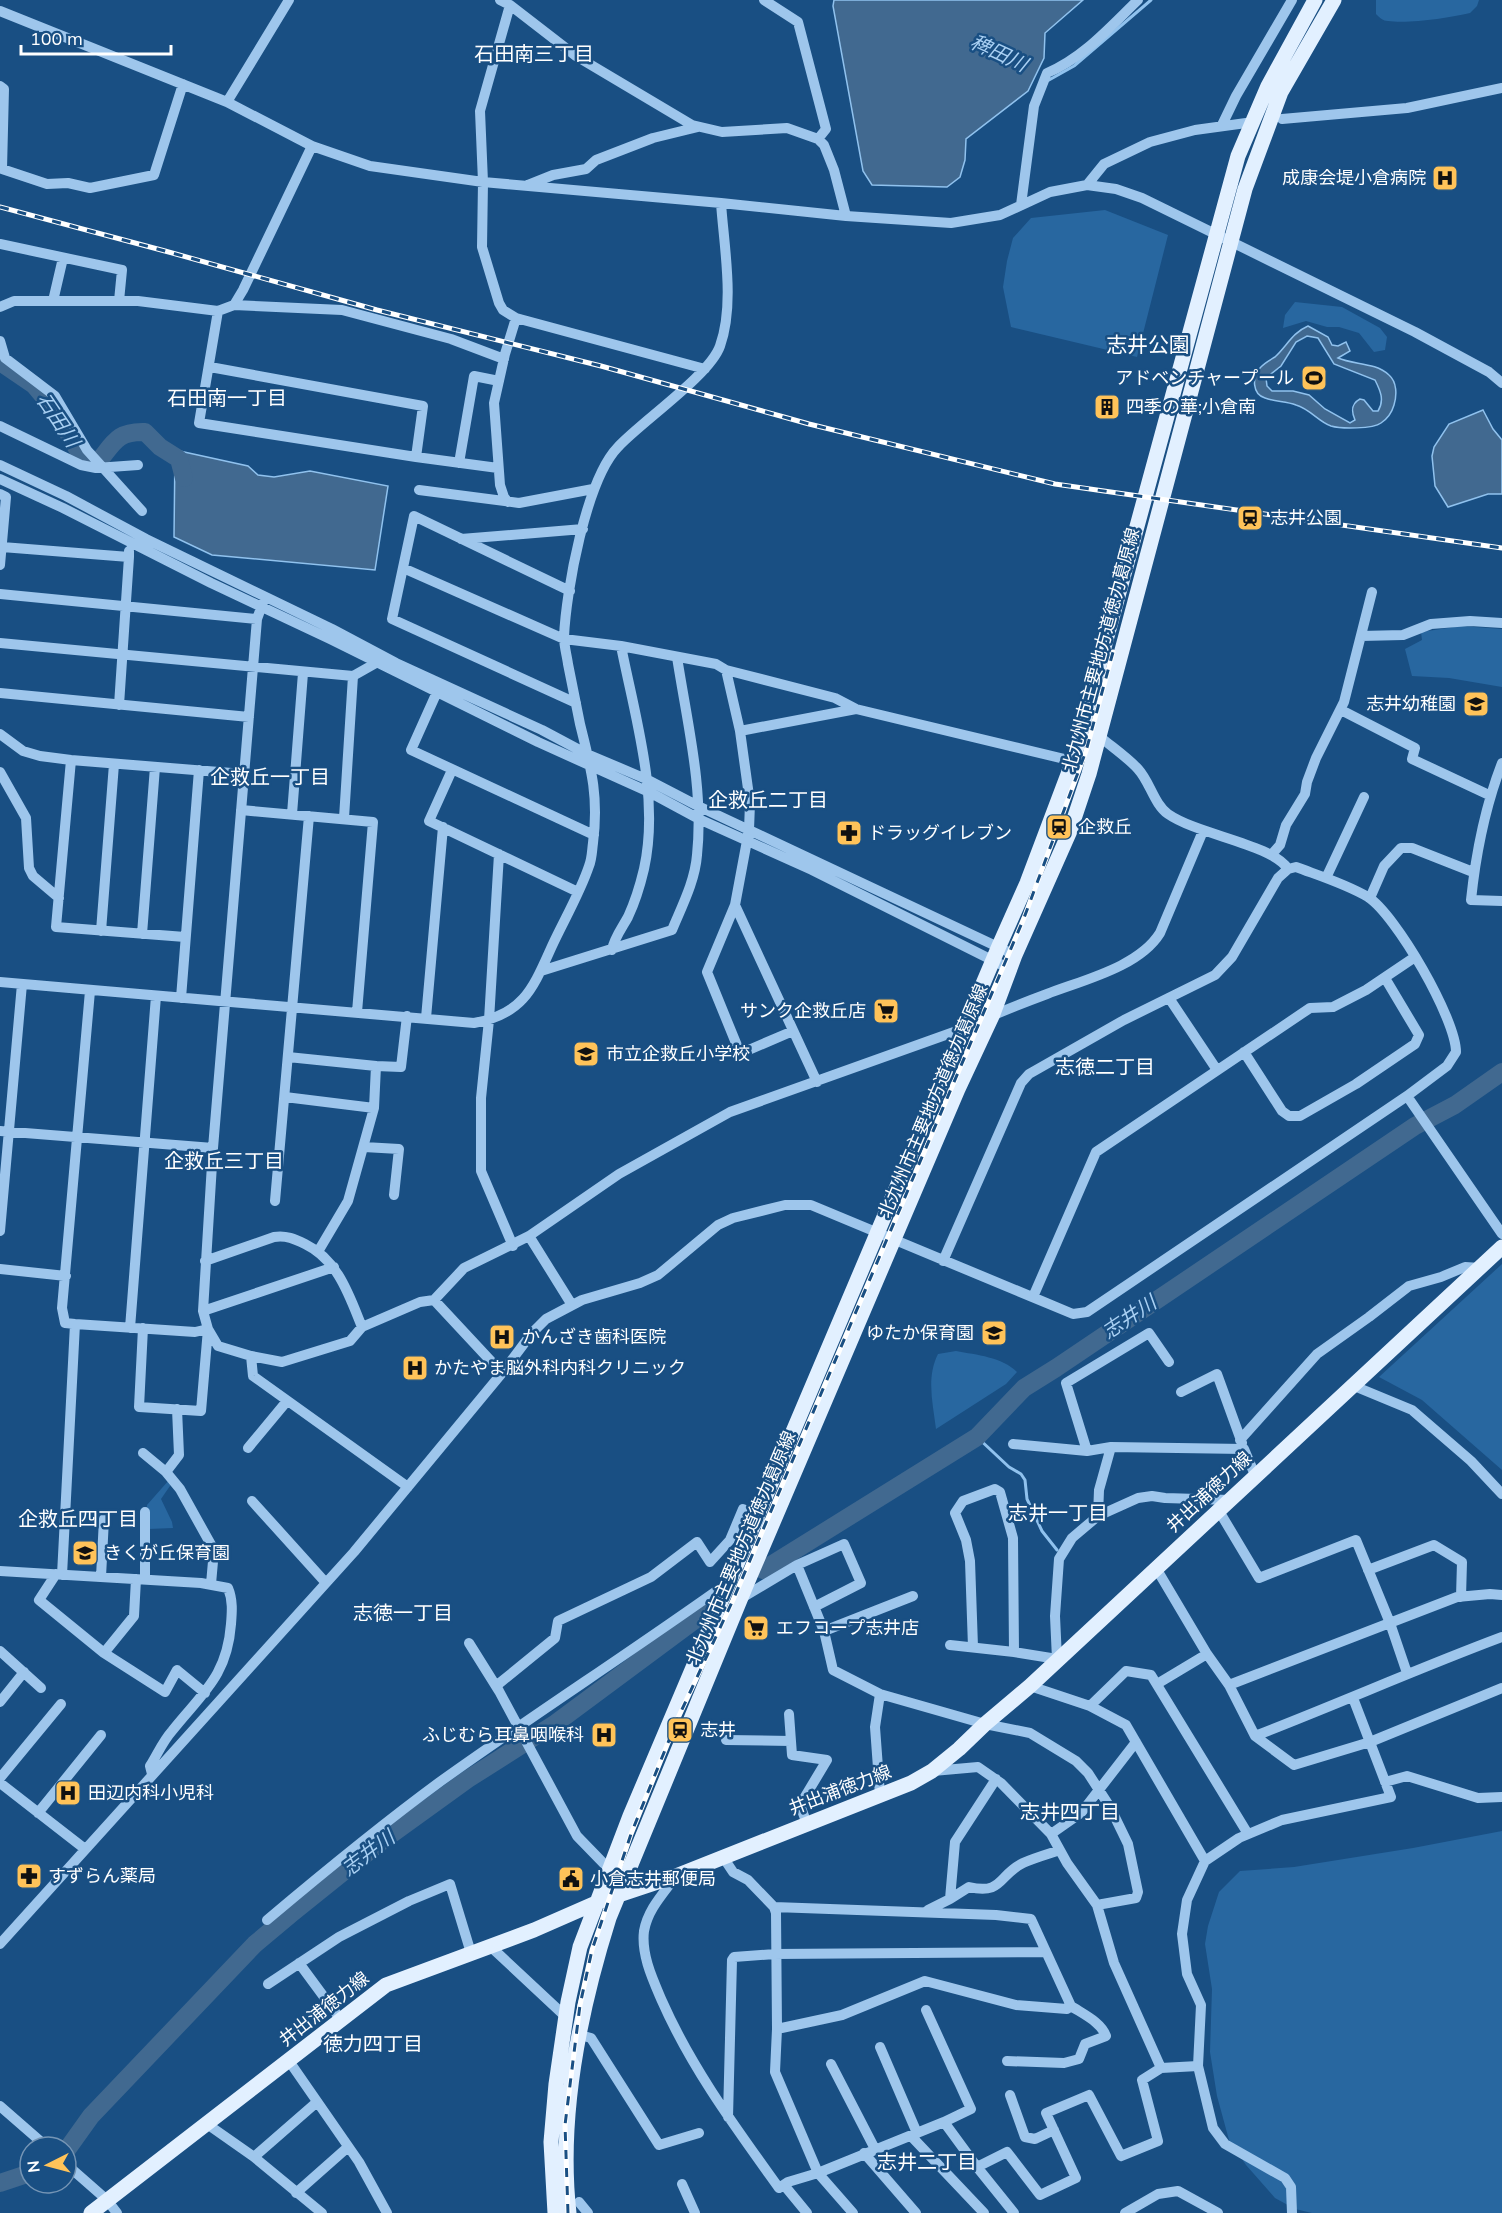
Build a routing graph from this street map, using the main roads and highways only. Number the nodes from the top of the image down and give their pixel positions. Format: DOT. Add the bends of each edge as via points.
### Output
graph roads {
  1 [pos="1315,0"];
  2 [pos="1334,0"];
  3 [pos="1222,238"];
  4 [pos="1502,1247"];
  5 [pos="617,1896"];
  6 [pos="598,1902"];
  7 [pos="574,2207"];
  8 [pos="91,2213"];
  9 [pos="555,2213"];
  1 -- 3 [label="main road, 北九州市主要地方道徳力葛原線" via="1268,86 1238,156"];
  2 -- 3 [label="main road, 北九州市主要地方道徳力葛原線" via="1281,92"];
  3 -- 5 [label="main road, 北九州市主要地方道徳力葛原線" via="1150,544 1070,831 740,1599"];
  3 -- 6 [label="main road, 北九州市主要地方道徳力葛原線" via="1154,460 1073,761 1027,883 630,1816"];
  4 -- 5 [label="main road, 井出浦徳力線" via="1030,1686 932,1771 911,1783"];
  5 -- 6 [label="main road, 井出浦徳力線"];
  5 -- 7 [label="main road, 北九州市主要地方道徳力葛原線" via="595,1962 569,2108 566,2152"];
  6 -- 8 [label="main road, 井出浦徳力線" via="386,1985"];
  6 -- 9 [label="main road, 北九州市主要地方道徳力葛原線" via="580,1947 556,2084 551,2142"];
}
